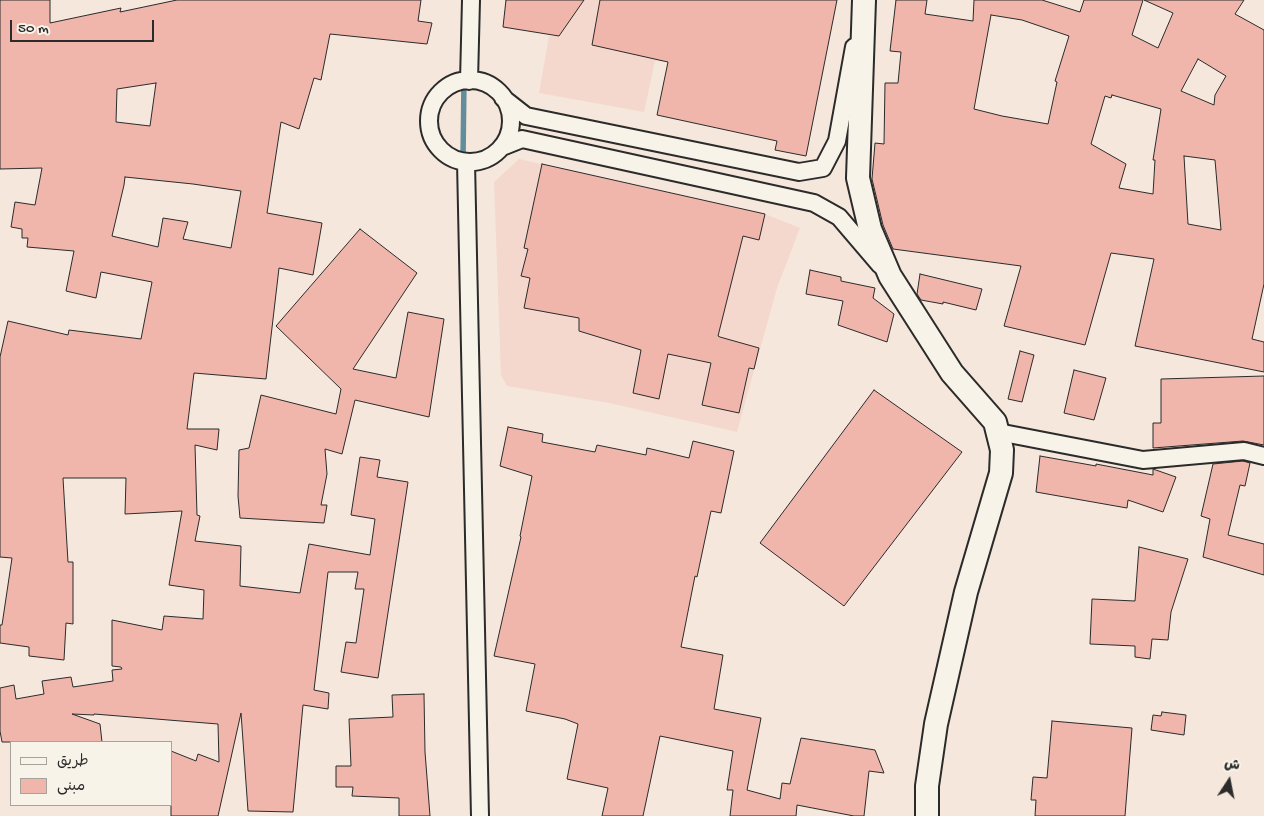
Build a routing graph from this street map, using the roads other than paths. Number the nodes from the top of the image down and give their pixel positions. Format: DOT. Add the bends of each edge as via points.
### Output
graph roads {
  1 [pos="471,0"];
  2 [pos="863,0"];
  3 [pos="469,81"];
  4 [pos="503,98"];
  5 [pos="502,147"];
  6 [pos="466,162"];
  7 [pos="890,276"];
  8 [pos="998,432"];
  9 [pos="1264,456"];
  10 [pos="480,816"];
  11 [pos="927,816"];
  1 -- 3 [label="street"];
  2 -- 4 [label="street" via="838,141 823,168 799,172 526,116"];
  2 -- 7 [label="main road" via="858,178 870,229"];
  3 -- 4 [label="street" via="494,88"];
  3 -- 6 [label="street" via="455,83 434,100 429,127 433,140 442,151 453,159"];
  4 -- 5 [label="street" via="511,123"];
  5 -- 6 [label="street" via="480,161"];
  5 -- 7 [label="street" via="522,139 814,203 840,217"];
  6 -- 10 [label="street"];
  7 -- 8 [label="main road" via="952,373 995,422"];
  8 -- 9 [label="street" via="1143,460 1244,451"];
  8 -- 11 [label="main road" via="1002,450 1001,473 966,592 936,724 926,786"];
}
